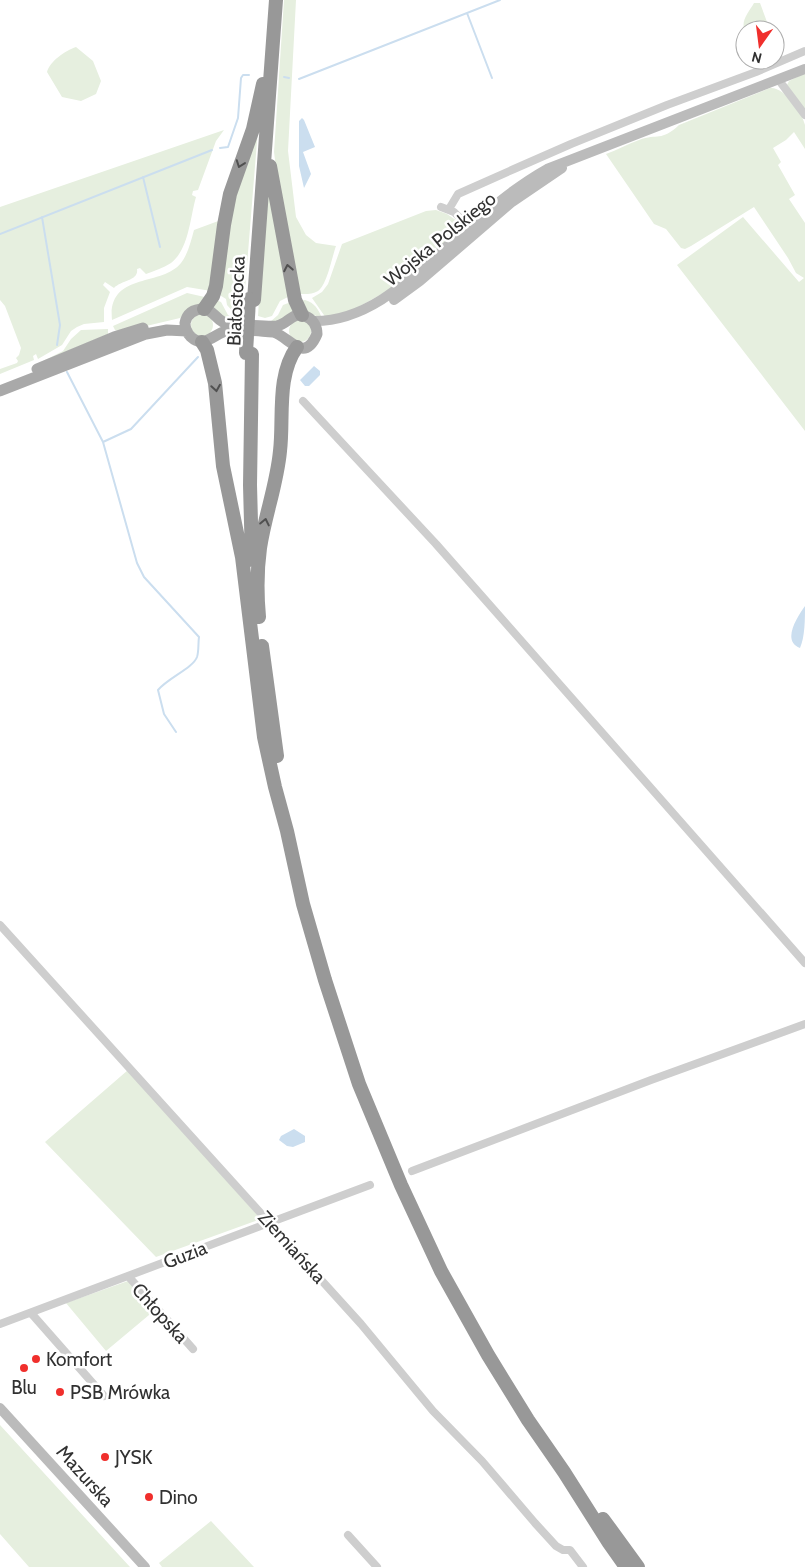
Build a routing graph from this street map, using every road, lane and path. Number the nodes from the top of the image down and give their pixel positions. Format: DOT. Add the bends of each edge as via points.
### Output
graph roads {
  1 [pos="268,0"];
  2 [pos="276,0"];
  3 [pos="805,51"];
  4 [pos="805,69"];
  5 [pos="778,79"];
  6 [pos="263,84"];
  7 [pos="805,115"];
  8 [pos="267,130"];
  9 [pos="472,230"];
  10 [pos="252,300"];
  11 [pos="204,309"];
  12 [pos="186,318"];
  13 [pos="307,318"];
  14 [pos="273,329"];
  15 [pos="187,331"];
  16 [pos="317,334"];
  17 [pos="202,342"];
  18 [pos="297,347"];
  19 [pos="249,353"];
  20 [pos="0,384"];
  21 [pos="0,391"];
  22 [pos="303,401"];
  23 [pos="248,595"];
  24 [pos="258,605"];
  25 [pos="287,831"];
  26 [pos="0,925"];
  27 [pos="805,963"];
  28 [pos="805,1024"];
  29 [pos="412,1171"];
  30 [pos="370,1185"];
  31 [pos="269,1223"];
  32 [pos="128,1276"];
  33 [pos="31,1313"];
  34 [pos="0,1324"];
  35 [pos="193,1350"];
  36 [pos="104,1396"];
  37 [pos="0,1408"];
  38 [pos="564,1472"];
  39 [pos="348,1535"];
  40 [pos="145,1567"];
  41 [pos="377,1567"];
  42 [pos="583,1567"];
  43 [pos="626,1567"];
  44 [pos="638,1567"];
  1 -- 6 [label="highway, Białostocka"];
  2 -- 8 [label="highway, Białostocka"];
  3 -- 9 [label="street" via="606,130 458,194 445,208"];
  4 -- 5 [label="main road, Wojska Polskiego"];
  5 -- 7 [label="street"];
  5 -- 9 [label="main road, Wojska Polskiego" via="579,158"];
  6 -- 10 [label="highway, Białostocka"];
  6 -- 11 [label="highway, one-way" via="253,129 228,201 216,286"];
  8 -- 10 [label="highway, Białostocka"];
  13 -- 8 [label="highway, one-way" via="295,300 274,197"];
  9 -- 13 [label="main road, Wojska Polskiego" via="386,298 324,321"];
  9 -- 16 [label="main road, Wojska Polskiego" via="420,281 388,304 322,329"];
  10 -- 19 [label="highway, Białostocka, bridge"];
  11 -- 12 [label="main road" via="194,310"];
  11 -- 14 [label="main road" via="226,323"];
  12 -- 15 [label="main road"];
  12 -- 20 [label="main road" via="114,337"];
  13 -- 14 [label="main road" via="292,316"];
  13 -- 16 [label="main road"];
  14 -- 17 [label="main road" via="228,330"];
  14 -- 18 [label="main road"];
  15 -- 17 [label="main road" via="192,338"];
  15 -- 21 [label="main road" via="146,334"];
  16 -- 18 [label="main road" via="311,344"];
  17 -- 23 [label="highway, one-way" via="215,383 225,474"];
  24 -- 18 [label="highway, one-way" via="260,549 280,452 286,374"];
  19 -- 23 [label="highway, Białostocka" via="244,488"];
  19 -- 24 [label="highway, Białostocka" via="252,556"];
  22 -- 27 [label="street" via="436,544"];
  23 -- 25 [label="highway" via="264,736"];
  24 -- 25 [label="highway"];
  25 -- 38 [label="highway" via="303,904 325,980 359,1084 401,1185 441,1272 488,1355"];
  26 -- 31 [label="street, Ziemiańska"];
  28 -- 29 [label="street"];
  30 -- 31 [label="street, Guzia"];
  31 -- 32 [label="street, Guzia"];
  31 -- 42 [label="street, Ziemiańska" via="361,1324 433,1411 482,1461 534,1524 556,1546 570,1550"];
  32 -- 33 [label="street, Guzia"];
  32 -- 35 [label="street, Chłopska"];
  33 -- 34 [label="street, Guzia"];
  33 -- 36 [label="street"];
  37 -- 40 [label="main road, Mazurska"];
  38 -- 43 [label="highway"];
  38 -- 44 [label="highway"];
  39 -- 41 [label="street"];
}
